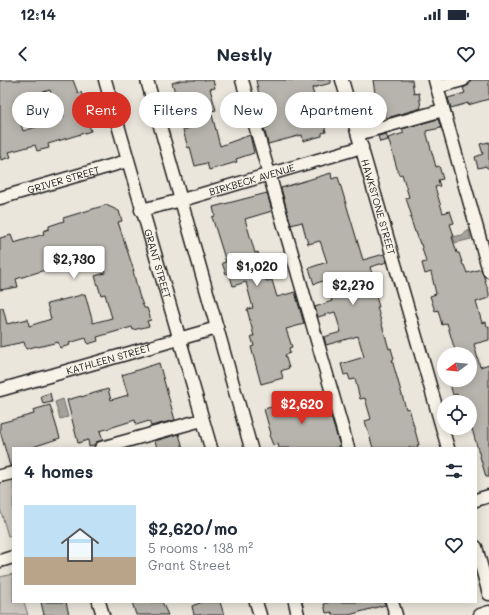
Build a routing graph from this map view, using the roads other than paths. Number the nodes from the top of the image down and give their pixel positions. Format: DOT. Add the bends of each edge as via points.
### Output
graph roads {
  1 [pos="105,80"];
  2 [pos="147,80"];
  3 [pos="242,80"];
  4 [pos="342,80"];
  5 [pos="463,80"];
  6 [pos="436,84"];
  7 [pos="443,110"];
  8 [pos="358,134"];
  9 [pos="362,147"];
  10 [pos="127,161"];
  11 [pos="269,174"];
  12 [pos="0,198"];
  13 [pos="182,200"];
  14 [pos="141,210"];
  15 [pos="489,271"];
  16 [pos="217,328"];
  17 [pos="179,339"];
  18 [pos="0,390"];
  19 [pos="202,420"];
  20 [pos="105,447"];
  21 [pos="211,447"];
  22 [pos="251,447"];
  23 [pos="348,447"];
  24 [pos="448,447"];
  25 [pos="12,473"];
  26 [pos="0,476"];
  27 [pos="489,496"];
  28 [pos="477,500"];
  29 [pos="477,551"];
  30 [pos="12,557"];
  31 [pos="0,561"];
  32 [pos="489,594"];
  33 [pos="99,603"];
  34 [pos="256,603"];
  35 [pos="295,603"];
  36 [pos="392,603"];
  37 [pos="489,612"];
  38 [pos="103,615"];
  39 [pos="260,615"];
  40 [pos="298,615"];
  41 [pos="396,615"];
  42 [pos="480,615"];
  1 -- 10 [label="street, GRANT STREET"];
  2 -- 13 [label="street"];
  3 -- 11 [label="street"];
  4 -- 8 [label="street, HAWKSTONE STREET"];
  5 -- 6 [label="street"];
  6 -- 7 [label="street"];
  7 -- 8 [label="street"];
  7 -- 15 [label="street"];
  8 -- 9 [label="street, HAWKSTONE STREET"];
  9 -- 11 [label="street, BIRKBECK AVENUE"];
  9 -- 24 [label="street, HAWKSTONE STREET"];
  10 -- 12 [label="street, GRIVER STREET"];
  10 -- 14 [label="street, GRANT STREET"];
  11 -- 13 [label="street, BIRKBECK AVENUE"];
  11 -- 23 [label="street"];
  13 -- 14 [label="street, BIRKBECK AVENUE"];
  13 -- 16 [label="street"];
  14 -- 17 [label="street, GRANT STREET"];
  16 -- 17 [label="street, KATHLEEN STREET"];
  16 -- 22 [label="street"];
  17 -- 18 [label="street, KATHLEEN STREET"];
  17 -- 19 [label="street, GRANT STREET"];
  19 -- 20 [label="street"];
  19 -- 21 [label="street, GRANT STREET"];
  25 -- 26 [label="street"];
  27 -- 28 [label="street"];
  29 -- 32 [label="street"];
  30 -- 31 [label="street"];
  33 -- 38 [label="street"];
  34 -- 39 [label="street"];
  35 -- 40 [label="street"];
  36 -- 41 [label="street"];
  37 -- 42 [label="street"];
}
